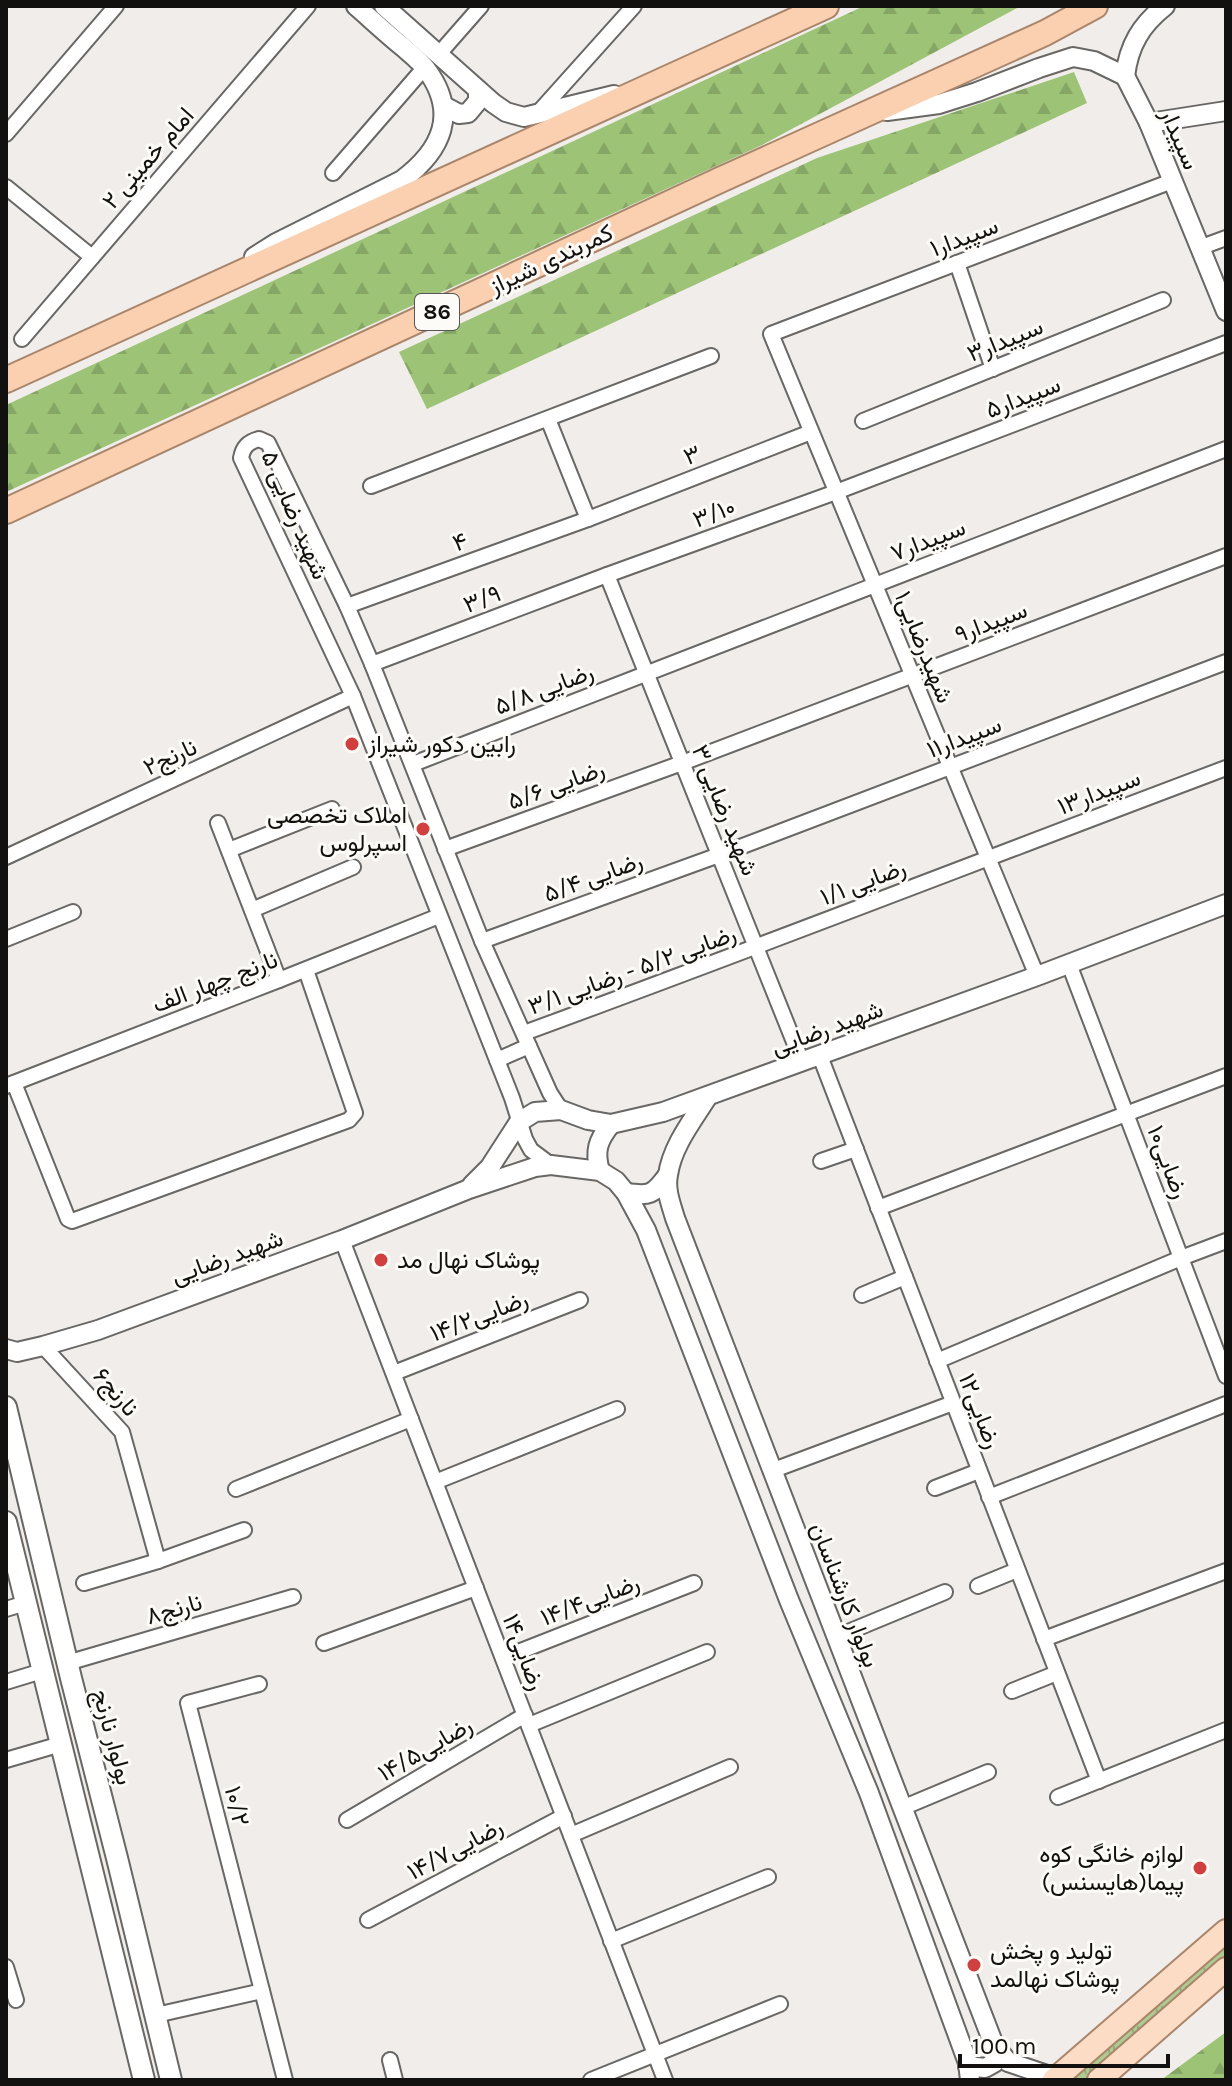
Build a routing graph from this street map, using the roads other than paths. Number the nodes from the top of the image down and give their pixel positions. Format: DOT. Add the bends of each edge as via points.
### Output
graph roads {
  1 [pos="116,6"];
  2 [pos="308,6"];
  3 [pos="356,6"];
  4 [pos="384,6"];
  5 [pos="481,6"];
  6 [pos="634,6"];
  7 [pos="826,6"];
  8 [pos="1095,6"];
  9 [pos="1165,6"];
  10 [pos="432,61"];
  11 [pos="1125,76"];
  12 [pos="644,88"];
  13 [pos="478,90"];
  14 [pos="444,106"];
  15 [pos="1226,111"];
  16 [pos="538,113"];
  17 [pos="868,113"];
  18 [pos="1149,123"];
  19 [pos="6,134"];
  20 [pos="333,173"];
  21 [pos="1172,181"];
  22 [pos="6,187"];
  23 [pos="1226,238"];
  24 [pos="1199,248"];
  25 [pos="92,257"];
  26 [pos="957,263"];
  27 [pos="200,292"];
  28 [pos="1163,300"];
  29 [pos="1226,311"];
  30 [pos="771,334"];
  31 [pos="22,339"];
  32 [pos="1226,343"];
  33 [pos="711,356"];
  34 [pos="993,369"];
  35 [pos="6,380"];
  36 [pos="548,419"];
  37 [pos="863,421"];
  38 [pos="811,432"];
  39 [pos="1226,449"];
  40 [pos="371,486"];
  41 [pos="836,492"];
  42 [pos="6,511"];
  43 [pos="588,519"];
  44 [pos="1226,556"];
  45 [pos="607,575"];
  46 [pos="874,584"];
  47 [pos="347,606"];
  48 [pos="1226,662"];
  49 [pos="372,664"];
  50 [pos="646,673"];
  51 [pos="912,676"];
  52 [pos="353,696"];
  53 [pos="682,763"];
  54 [pos="413,764"];
  55 [pos="949,766"];
  56 [pos="1226,768"];
  57 [pos="332,809"];
  58 [pos="218,823"];
  59 [pos="445,849"];
  60 [pos="229,850"];
  61 [pos="719,855"];
  62 [pos="6,857"];
  63 [pos="987,858"];
  64 [pos="353,867"];
  65 [pos="1226,904"];
  66 [pos="252,910"];
  67 [pos="73,912"];
  68 [pos="439,916"];
  69 [pos="6,939"];
  70 [pos="482,941"];
  71 [pos="756,948"];
  72 [pos="1069,964"];
  73 [pos="306,970"];
  74 [pos="1037,976"];
  75 [pos="279,980"];
  76 [pos="526,1039"];
  77 [pos="820,1056"];
  78 [pos="497,1060"];
  79 [pos="802,1062"];
  80 [pos="1226,1076"];
  81 [pos="10,1085"];
  82 [pos="708,1096"];
  83 [pos="561,1110"];
  84 [pos="663,1112"];
  85 [pos="1126,1114"];
  86 [pos="519,1122"];
  87 [pos="611,1124"];
  88 [pos="679,1143"];
  89 [pos="856,1149"];
  90 [pos="821,1161"];
  91 [pos="551,1165"];
  92 [pos="600,1171"];
  93 [pos="667,1176"];
  94 [pos="469,1189"];
  95 [pos="626,1193"];
  96 [pos="878,1208"];
  97 [pos="675,1218"];
  98 [pos="646,1230"];
  99 [pos="342,1240"];
  100 [pos="1226,1241"];
  101 [pos="1181,1258"];
  102 [pos="905,1277"];
  103 [pos="862,1295"];
  104 [pos="580,1300"];
  105 [pos="43,1346"];
  106 [pos="6,1349"];
  107 [pos="937,1361"];
  108 [pos="394,1373"];
  109 [pos="1226,1376"];
  110 [pos="953,1403"];
  111 [pos="1226,1404"];
  112 [pos="6,1407"];
  113 [pos="617,1409"];
  114 [pos="411,1419"];
  115 [pos="771,1471"];
  116 [pos="979,1471"];
  117 [pos="435,1482"];
  118 [pos="935,1488"];
  119 [pos="236,1489"];
  120 [pos="989,1497"];
  121 [pos="6,1522"];
  122 [pos="244,1530"];
  123 [pos="158,1561"];
  124 [pos="1017,1570"];
  125 [pos="1226,1571"];
  126 [pos="84,1583"];
  127 [pos="694,1583"];
  128 [pos="978,1586"];
  129 [pos="476,1588"];
  130 [pos="945,1592"];
  131 [pos="293,1597"];
  132 [pos="26,1603"];
  133 [pos="6,1609"];
  134 [pos="836,1637"];
  135 [pos="1044,1639"];
  136 [pos="324,1643"];
  137 [pos="707,1652"];
  138 [pos="503,1658"];
  139 [pos="67,1663"];
  140 [pos="42,1671"];
  141 [pos="1057,1673"];
  142 [pos="6,1682"];
  143 [pos="259,1684"];
  144 [pos="1012,1691"];
  145 [pos="527,1720"];
  146 [pos="1226,1730"];
  147 [pos="61,1744"];
  148 [pos="6,1760"];
  149 [pos="730,1767"];
  150 [pos="988,1772"];
  151 [pos="1099,1781"];
  152 [pos="1058,1797"];
  153 [pos="902,1808"];
  154 [pos="564,1816"];
  155 [pos="347,1820"];
  156 [pos="571,1835"];
  157 [pos="117,1858"];
  158 [pos="91,1864"];
  159 [pos="768,1877"];
  160 [pos="368,1920"];
  161 [pos="1226,1931"];
  162 [pos="611,1941"];
  163 [pos="6,1967"];
  164 [pos="1226,1969"];
  165 [pos="262,1991"];
  166 [pos="16,2000"];
  167 [pos="780,2004"];
  168 [pos="156,2015"];
  169 [pos="995,2046"];
  170 [pos="656,2055"];
  171 [pos="390,2060"];
  172 [pos="969,2073"];
  173 [pos="1055,2079"];
  174 [pos="144,2080"];
  175 [pos="171,2080"];
  176 [pos="285,2080"];
  177 [pos="395,2080"];
  178 [pos="591,2080"];
  179 [pos="665,2080"];
  180 [pos="1099,2080"];
  1 -- 19 [label="street"];
  2 -- 25 [label="street, امام خمینی ۲"];
  3 -- 10 [label="street"];
  4 -- 10 [label="street"];
  5 -- 10 [label="street"];
  6 -- 16 [label="street"];
  7 -- 12 [label="highway"];
  8 -- 17 [label="highway, کمربندی شیراز / 86"];
  9 -- 11 [label="street" via="1138,35"];
  10 -- 13 [label="street"];
  10 -- 14 [label="street"];
  10 -- 20 [label="street"];
  11 -- 17 [label="street" via="1073,57 939,104"];
  11 -- 18 [label="street, سپیدار"];
  12 -- 16 [label="street"];
  12 -- 27 [label="highway"];
  13 -- 14 [label="street" via="478,101 468,113"];
  13 -- 16 [label="street" via="506,112 524,117"];
  14 -- 27 [label="street" via="439,140 420,167 276,243"];
  15 -- 18 [label="street"];
  17 -- 42 [label="highway, کمربندی شیراز / 86"];
  18 -- 21 [label="street, سپیدار"];
  21 -- 24 [label="street, سپیدار"];
  21 -- 26 [label="street, سپیدار۱"];
  22 -- 25 [label="street"];
  23 -- 24 [label="street"];
  24 -- 29 [label="street, سپیدار"];
  25 -- 31 [label="street, امام خمینی ۲"];
  26 -- 30 [label="street, سپیدار۱"];
  26 -- 34 [label="street"];
  27 -- 35 [label="highway"];
  28 -- 34 [label="street, سپیدار۳"];
  30 -- 38 [label="street, شهیدرضایی۱"];
  32 -- 41 [label="street, سپیدار۵"];
  33 -- 36 [label="street"];
  34 -- 37 [label="street, سپیدار۳"];
  36 -- 40 [label="street"];
  36 -- 43 [label="street"];
  38 -- 41 [label="street, شهیدرضایی۱"];
  38 -- 43 [label="street, ۳"];
  39 -- 46 [label="street, سپیدار۷"];
  41 -- 45 [label="street, ۳/۱۰"];
  41 -- 46 [label="street, شهیدرضایی۱"];
  43 -- 47 [label="street, ۴"];
  44 -- 51 [label="street, سپیدار۹"];
  45 -- 49 [label="street, ۳/۹"];
  45 -- 50 [label="street, شهید رضایی ۳"];
  46 -- 50 [label="street, سپیدار۷"];
  46 -- 51 [label="street, شهیدرضایی۱"];
  47 -- 49 [label="street, شهید رضایی ۵"];
  47 -- 52 [label="street, شهید رضایی ۵" via="268,443 251,441 241,458"];
  48 -- 55 [label="street, سپیدار۱۱"];
  49 -- 54 [label="street, شهید رضایی ۵"];
  50 -- 53 [label="street, شهید رضایی ۳"];
  50 -- 54 [label="street, رضایی ۵/۸"];
  51 -- 53 [label="street, سپیدار۹"];
  51 -- 55 [label="street, شهیدرضایی۱"];
  52 -- 62 [label="street, نارنج۲"];
  52 -- 68 [label="street, شهید رضایی ۵"];
  53 -- 59 [label="street, رضایی ۵/۶"];
  53 -- 61 [label="street, شهید رضایی ۳"];
  54 -- 59 [label="street, شهید رضایی ۵"];
  55 -- 61 [label="street, سپیدار۱۱"];
  55 -- 63 [label="street, شهیدرضایی۱"];
  56 -- 63 [label="street, سپیدار۱۳"];
  57 -- 60 [label="street"];
  58 -- 60 [label="street"];
  59 -- 70 [label="street, شهید رضایی ۵"];
  60 -- 66 [label="street"];
  61 -- 70 [label="street, رضایی ۵/۴"];
  61 -- 71 [label="street, شهید رضایی ۳"];
  63 -- 71 [label="street, رضایی ۱/۱"];
  63 -- 74 [label="street, شهیدرضایی۱"];
  64 -- 66 [label="street"];
  65 -- 72 [label="street, شهید رضایی"];
  66 -- 75 [label="street"];
  67 -- 69 [label="street"];
  68 -- 73 [label="street, نارنج چهار الف"];
  68 -- 78 [label="street, شهید رضایی ۵"];
  70 -- 76 [label="street, شهید رضایی ۵"];
  71 -- 76 [label="street, رضایی ۵/۲ - رضایی ۳/۱"];
  71 -- 79 [label="street, شهید رضایی ۳"];
  72 -- 74 [label="street, شهید رضایی"];
  72 -- 85 [label="street, رضایی۱۰"];
  73 -- 75 [label="street, نارنج چهار الف"];
  73 -- 81 [label="street" via="355,1113 349,1120 72,1221"];
  74 -- 77 [label="street, شهید رضایی"];
  75 -- 81 [label="street, نارنج چهار الف"];
  76 -- 78 [label="street, رضایی ۵/۲ - رضایی ۳/۱"];
  76 -- 83 [label="street, شهید رضایی ۵"];
  77 -- 79 [label="street, شهید رضایی"];
  77 -- 89 [label="street, رضایی۱۲"];
  78 -- 86 [label="street, شهید رضایی ۵"];
  79 -- 82 [label="street, شهید رضایی"];
  80 -- 85 [label="street"];
  82 -- 84 [label="street, شهید رضایی"];
  82 -- 88 [label="street"];
  83 -- 86 [label="street" via="535,1112"];
  83 -- 87 [label="street, شهید رضایی"];
  84 -- 87 [label="street, شهید رضایی"];
  84 -- 88 [label="street" via="674,1122"];
  85 -- 96 [label="street"];
  85 -- 101 [label="street, رضایی۱۰"];
  86 -- 91 [label="street, شهید رضایی ۵" via="531,1150"];
  86 -- 94 [label="street, شهید رضایی"];
  87 -- 92 [label="street" via="597,1146"];
  88 -- 93 [label="street"];
  89 -- 90 [label="street"];
  89 -- 96 [label="street, رضایی۱۲"];
  91 -- 92 [label="street"];
  91 -- 94 [label="street, شهید رضایی"];
  92 -- 95 [label="street"];
  93 -- 95 [label="street" via="650,1194"];
  93 -- 97 [label="street, بولوار کارشناسان"];
  94 -- 99 [label="street, شهید رضایی"];
  95 -- 98 [label="street"];
  96 -- 102 [label="street, رضایی۱۲"];
  97 -- 98 [label="street" via="656,1212"];
  97 -- 115 [label="street, بولوار کارشناسان"];
  98 -- 172 [label="street" via="869,1793"];
  99 -- 105 [label="street, شهید رضایی"];
  99 -- 108 [label="street, رضایی۱۴"];
  100 -- 101 [label="street"];
  101 -- 107 [label="street"];
  101 -- 109 [label="street, رضایی۱۰"];
  102 -- 103 [label="street"];
  102 -- 107 [label="street, رضایی۱۲"];
  104 -- 108 [label="street, رضایی۱۴/۲"];
  105 -- 106 [label="street"];
  105 -- 123 [label="street, نارنج۶" via="122,1432"];
  107 -- 110 [label="street, رضایی۱۲"];
  108 -- 114 [label="street, رضایی۱۴"];
  110 -- 115 [label="street"];
  110 -- 116 [label="street, رضایی۱۲"];
  111 -- 120 [label="street"];
  112 -- 139 [label="main road, بولوار نارنج"];
  113 -- 117 [label="street"];
  114 -- 117 [label="street, رضایی۱۴"];
  114 -- 119 [label="street"];
  115 -- 134 [label="street, بولوار کارشناسان"];
  116 -- 118 [label="street"];
  116 -- 120 [label="street, رضایی۱۲"];
  117 -- 129 [label="street, رضایی۱۴"];
  120 -- 124 [label="street, رضایی۱۲"];
  121 -- 132 [label="main road"];
  122 -- 123 [label="street"];
  123 -- 126 [label="street"];
  124 -- 128 [label="street"];
  124 -- 135 [label="street, رضایی۱۲"];
  125 -- 135 [label="street"];
  127 -- 138 [label="street, رضایی۱۴/۴"];
  129 -- 136 [label="street"];
  129 -- 138 [label="street, رضایی۱۴"];
  130 -- 134 [label="street"];
  131 -- 139 [label="street, نارنج۸"];
  132 -- 133 [label="street"];
  132 -- 140 [label="main road"];
  134 -- 153 [label="street, بولوار کارشناسان"];
  135 -- 141 [label="street, رضایی۱۲"];
  137 -- 145 [label="street, رضایی۱۴/۵"];
  138 -- 145 [label="street, رضایی۱۴"];
  139 -- 157 [label="main road, بولوار نارنج"];
  140 -- 142 [label="street"];
  140 -- 147 [label="main road"];
  141 -- 144 [label="street"];
  141 -- 151 [label="street, رضایی۱۲"];
  143 -- 165 [label="street, ۱۰/۲" via="188,1703"];
  145 -- 154 [label="street, رضایی۱۴"];
  145 -- 155 [label="street, رضایی۱۴/۵"];
  146 -- 151 [label="street"];
  147 -- 148 [label="street"];
  147 -- 158 [label="main road"];
  149 -- 156 [label="street"];
  150 -- 153 [label="street"];
  151 -- 152 [label="street"];
  153 -- 169 [label="street, بولوار کارشناسان"];
  154 -- 156 [label="street, رضایی۱۴"];
  154 -- 160 [label="street, رضایی۱۴/۷"];
  156 -- 162 [label="street, رضایی۱۴"];
  157 -- 158 [label="main road"];
  157 -- 168 [label="main road, بولوار نارنج"];
  158 -- 174 [label="main road"];
  159 -- 162 [label="street"];
  161 -- 173 [label="main road"];
  162 -- 170 [label="street, رضایی۱۴"];
  163 -- 166 [label="street"];
  164 -- 180 [label="main road"];
  165 -- 168 [label="street"];
  165 -- 176 [label="street"];
  167 -- 170 [label="street"];
  168 -- 175 [label="main road, بولوار نارنج"];
  169 -- 172 [label="street" via="994,2063"];
  169 -- 173 [label="street" via="1008,2062"];
  170 -- 178 [label="street"];
  170 -- 179 [label="street, رضایی۱۴"];
  171 -- 177 [label="street"];
}
